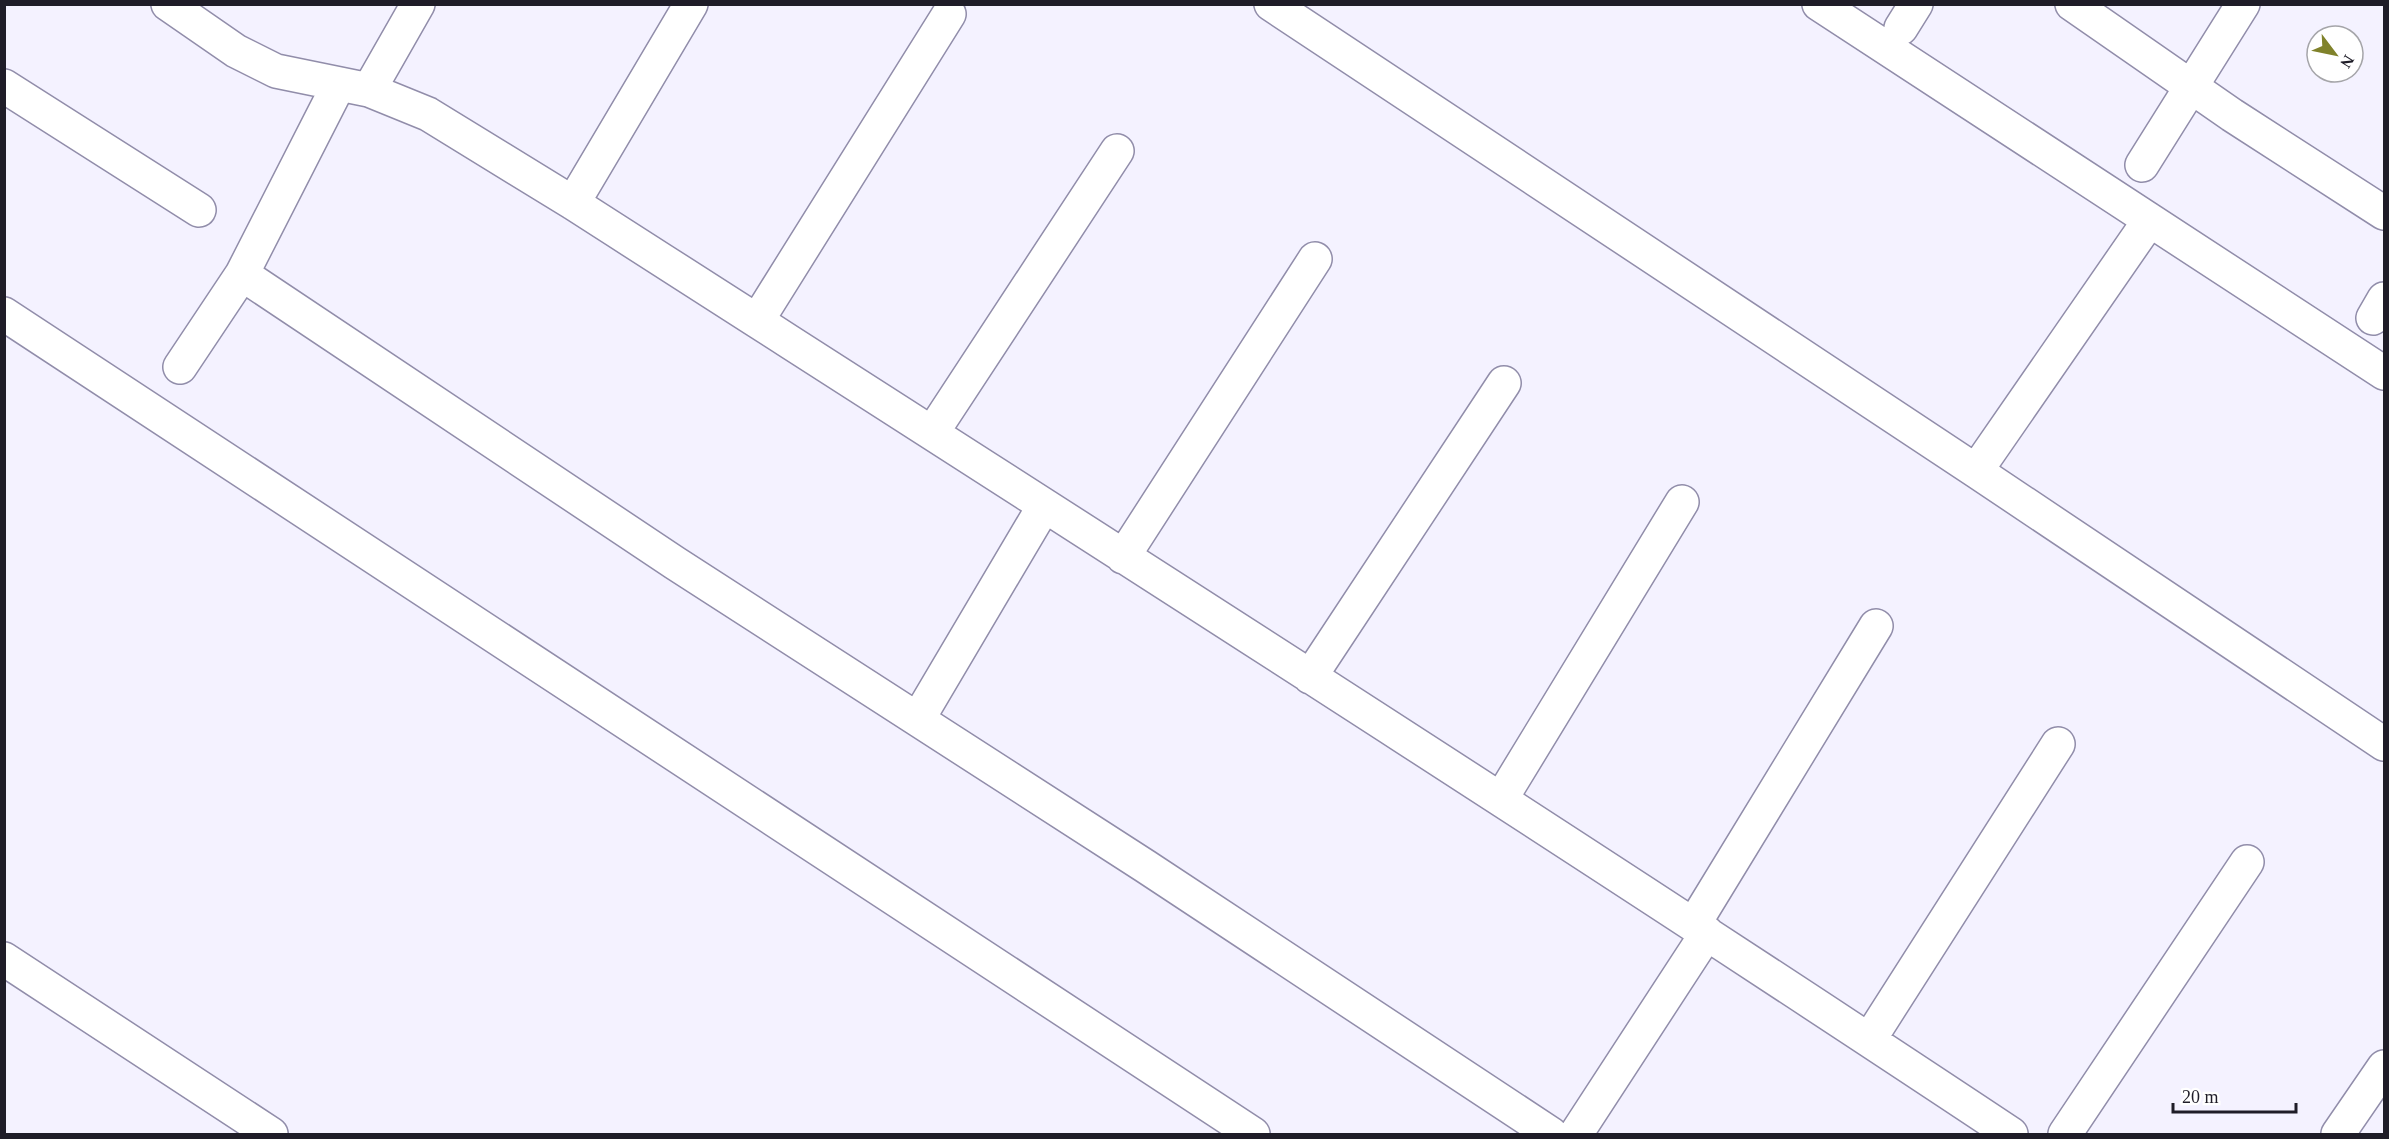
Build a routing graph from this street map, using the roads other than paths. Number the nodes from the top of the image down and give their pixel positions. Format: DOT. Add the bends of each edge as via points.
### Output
graph roads {
  1 [pos="168,4"];
  2 [pos="418,4"];
  3 [pos="690,4"];
  4 [pos="1271,4"];
  5 [pos="1819,4"];
  6 [pos="2072,4"];
  7 [pos="2243,4"];
  8 [pos="949,14"];
  9 [pos="4,86"];
  10 [pos="354,87"];
  11 [pos="2192,88"];
  12 [pos="1117,151"];
  13 [pos="2142,165"];
  14 [pos="573,203"];
  15 [pos="200,210"];
  16 [pos="2385,213"];
  17 [pos="2149,221"];
  18 [pos="1315,259"];
  19 [pos="242,274"];
  20 [pos="4,314"];
  21 [pos="757,321"];
  22 [pos="180,367"];
  23 [pos="2385,373"];
  24 [pos="1504,383"];
  25 [pos="932,434"];
  26 [pos="1976,471"];
  27 [pos="1682,502"];
  28 [pos="1044,506"];
  29 [pos="1123,557"];
  30 [pos="1876,626"];
  31 [pos="1310,677"];
  32 [pos="918,719"];
  33 [pos="2058,744"];
  34 [pos="2385,744"];
  35 [pos="1501,799"];
  36 [pos="2247,862"];
  37 [pos="1701,928"];
  38 [pos="4,959"];
  39 [pos="1869,1040"];
  40 [pos="2385,1067"];
  41 [pos="271,1134"];
  42 [pos="1253,1134"];
  43 [pos="1551,1134"];
  44 [pos="1576,1134"];
  45 [pos="2011,1134"];
  46 [pos="2065,1134"];
  47 [pos="2338,1134"];
  1 -- 10 [label="street" via="236,51 276,71"];
  2 -- 10 [label="street"];
  3 -- 14 [label="street"];
  4 -- 26 [label="street"];
  5 -- 17 [label="street"];
  6 -- 11 [label="street"];
  7 -- 11 [label="street"];
  8 -- 21 [label="street"];
  9 -- 15 [label="street"];
  10 -- 14 [label="street" via="428,114"];
  10 -- 19 [label="street"];
  11 -- 13 [label="street"];
  11 -- 16 [label="street"];
  12 -- 25 [label="street"];
  14 -- 21 [label="street"];
  17 -- 23 [label="street"];
  17 -- 26 [label="street"];
  18 -- 29 [label="street"];
  19 -- 22 [label="street"];
  19 -- 32 [label="street" via="675,563"];
  20 -- 42 [label="street"];
  21 -- 25 [label="street"];
  24 -- 31 [label="street"];
  25 -- 28 [label="street"];
  26 -- 34 [label="street"];
  27 -- 35 [label="street"];
  28 -- 29 [label="street"];
  28 -- 32 [label="street"];
  29 -- 31 [label="street"];
  30 -- 37 [label="street"];
  31 -- 35 [label="street"];
  32 -- 43 [label="street"];
  33 -- 39 [label="street"];
  35 -- 37 [label="street"];
  36 -- 46 [label="street"];
  37 -- 39 [label="street"];
  37 -- 44 [label="street"];
  38 -- 41 [label="street"];
  39 -- 45 [label="street"];
  40 -- 47 [label="street"];
}
